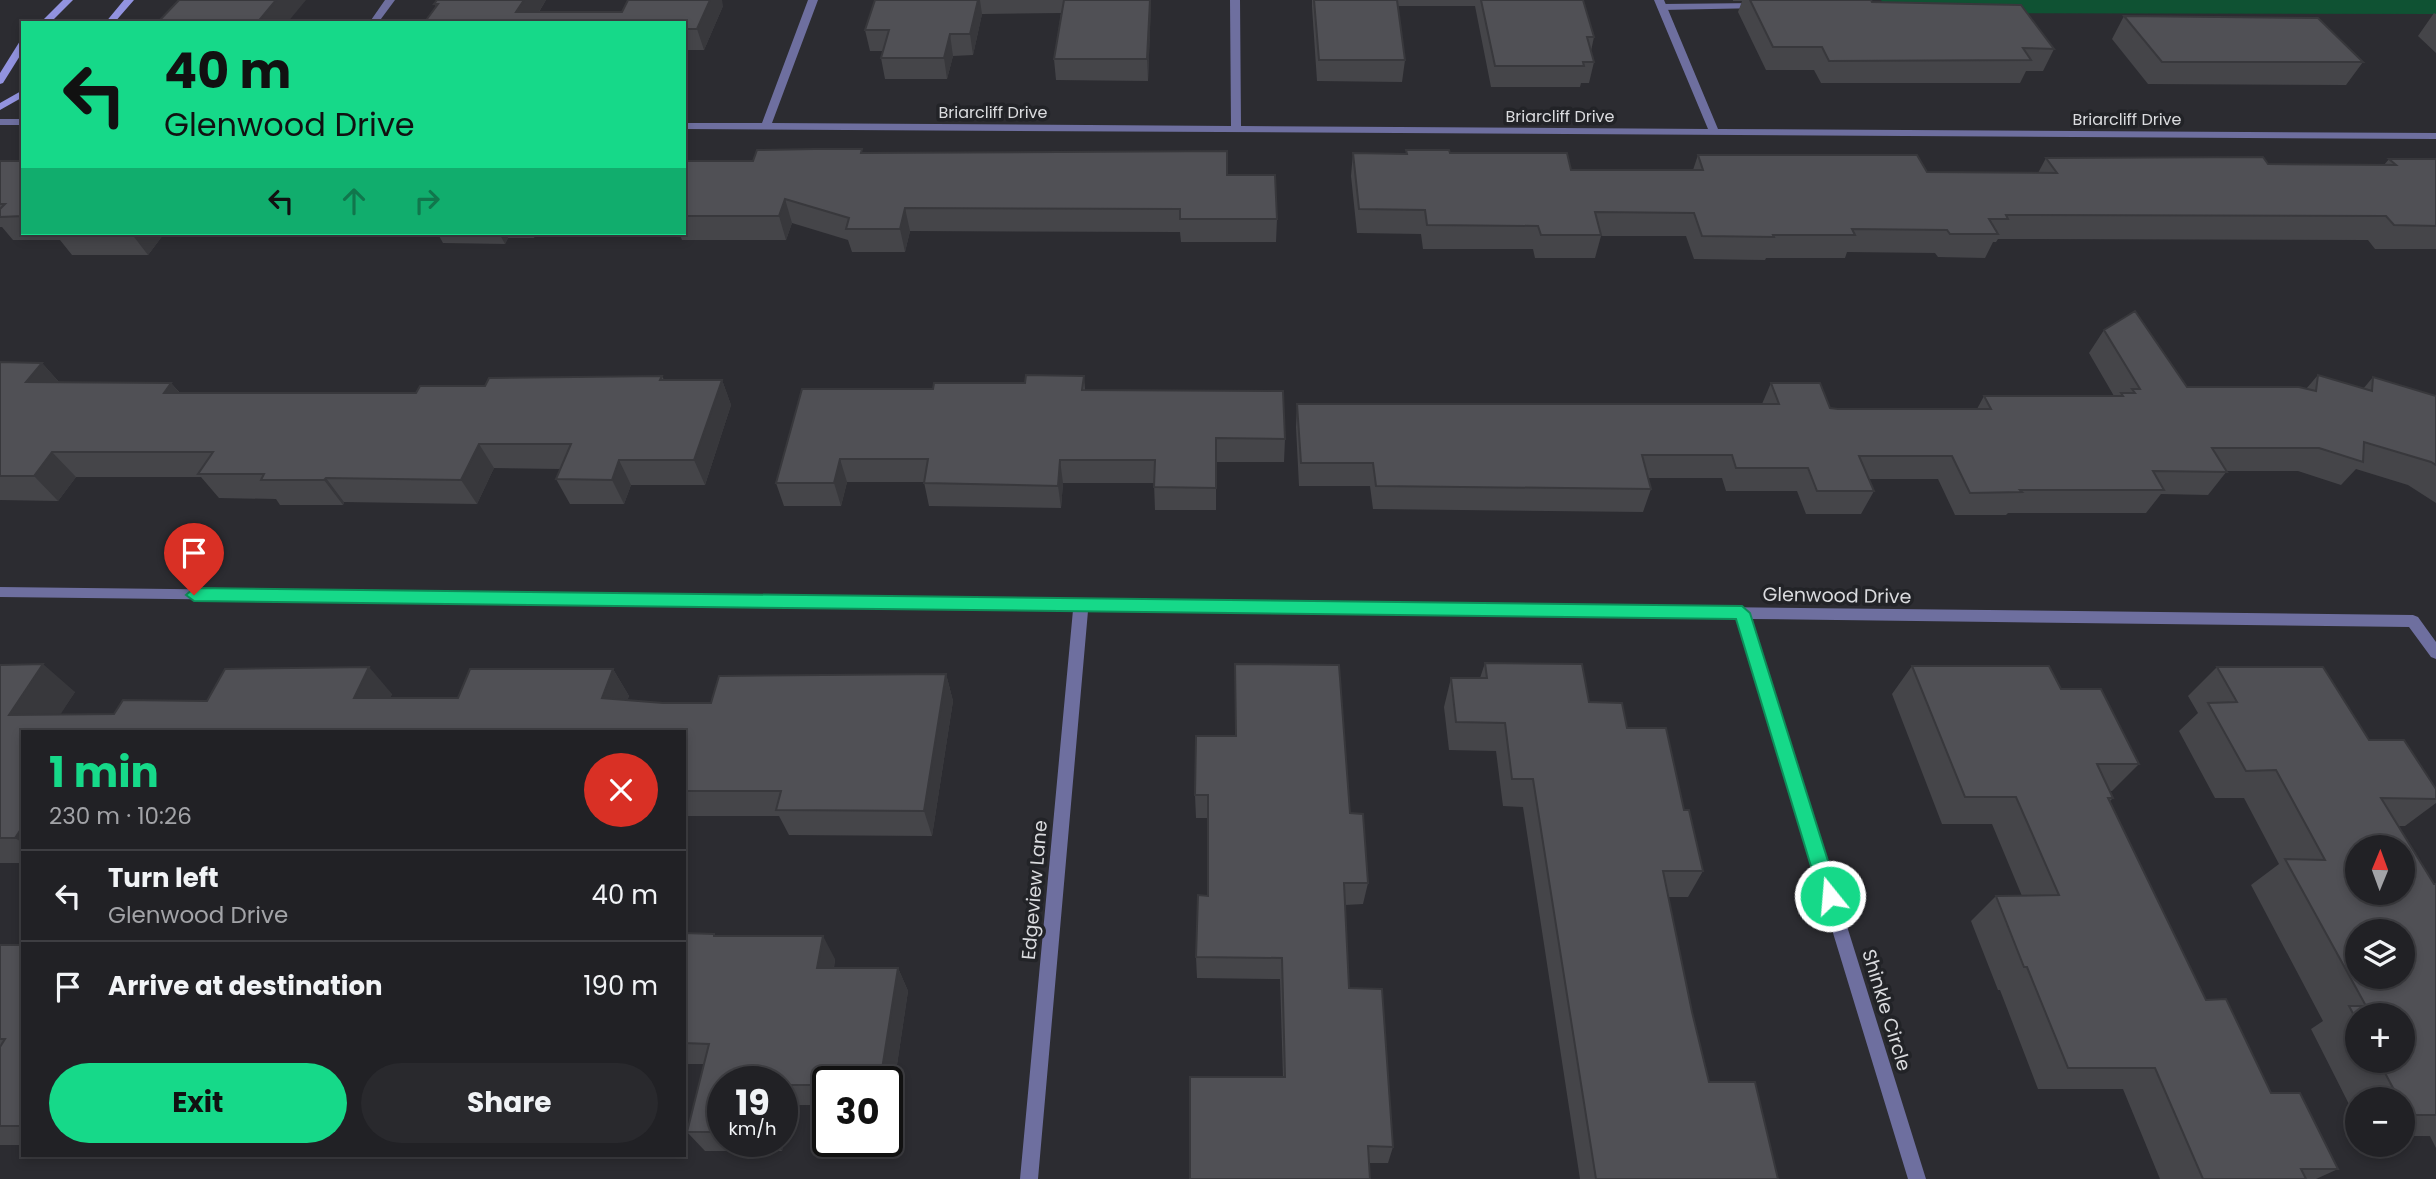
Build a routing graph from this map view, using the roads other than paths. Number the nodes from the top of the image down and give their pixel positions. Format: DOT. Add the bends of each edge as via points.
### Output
graph roads {
  1 [pos="68,0"];
  2 [pos="128,0"];
  3 [pos="390,0"];
  4 [pos="813,0"];
  5 [pos="1235,0"];
  6 [pos="1661,4"];
  7 [pos="1767,6"];
  8 [pos="46,21"];
  9 [pos="111,21"];
  10 [pos="374,21"];
  11 [pos="21,46"];
  12 [pos="0,81"];
  13 [pos="21,94"];
  14 [pos="0,107"];
  15 [pos="0,122"];
  16 [pos="21,122"];
  17 [pos="686,126"];
  18 [pos="766,127"];
  19 [pos="1236,129"];
  20 [pos="1714,132"];
  21 [pos="2436,136"];
  22 [pos="0,592"];
  23 [pos="1081,605"];
  24 [pos="1742,613"];
  25 [pos="2436,653"];
  26 [pos="1029,1179"];
  27 [pos="1917,1179"];
  1 -- 8 [label="main road"];
  2 -- 9 [label="main road"];
  3 -- 10 [label="street"];
  4 -- 18 [label="street"];
  5 -- 19 [label="street"];
  6 -- 7 [label="street"];
  6 -- 20 [label="street"];
  11 -- 12 [label="main road"];
  13 -- 14 [label="main road"];
  15 -- 16 [label="street"];
  17 -- 18 [label="street, Briarcliff Drive"];
  18 -- 19 [label="street, Briarcliff Drive"];
  19 -- 20 [label="street, Briarcliff Drive"];
  20 -- 21 [label="street, Briarcliff Drive"];
  22 -- 23 [label="street, Glenwood Drive"];
  23 -- 24 [label="street, Glenwood Drive"];
  23 -- 26 [label="street, Edgeview Lane"];
  24 -- 25 [label="street, Glenwood Drive" via="2413,621"];
  24 -- 27 [label="street, Shinkle Circle"];
}
